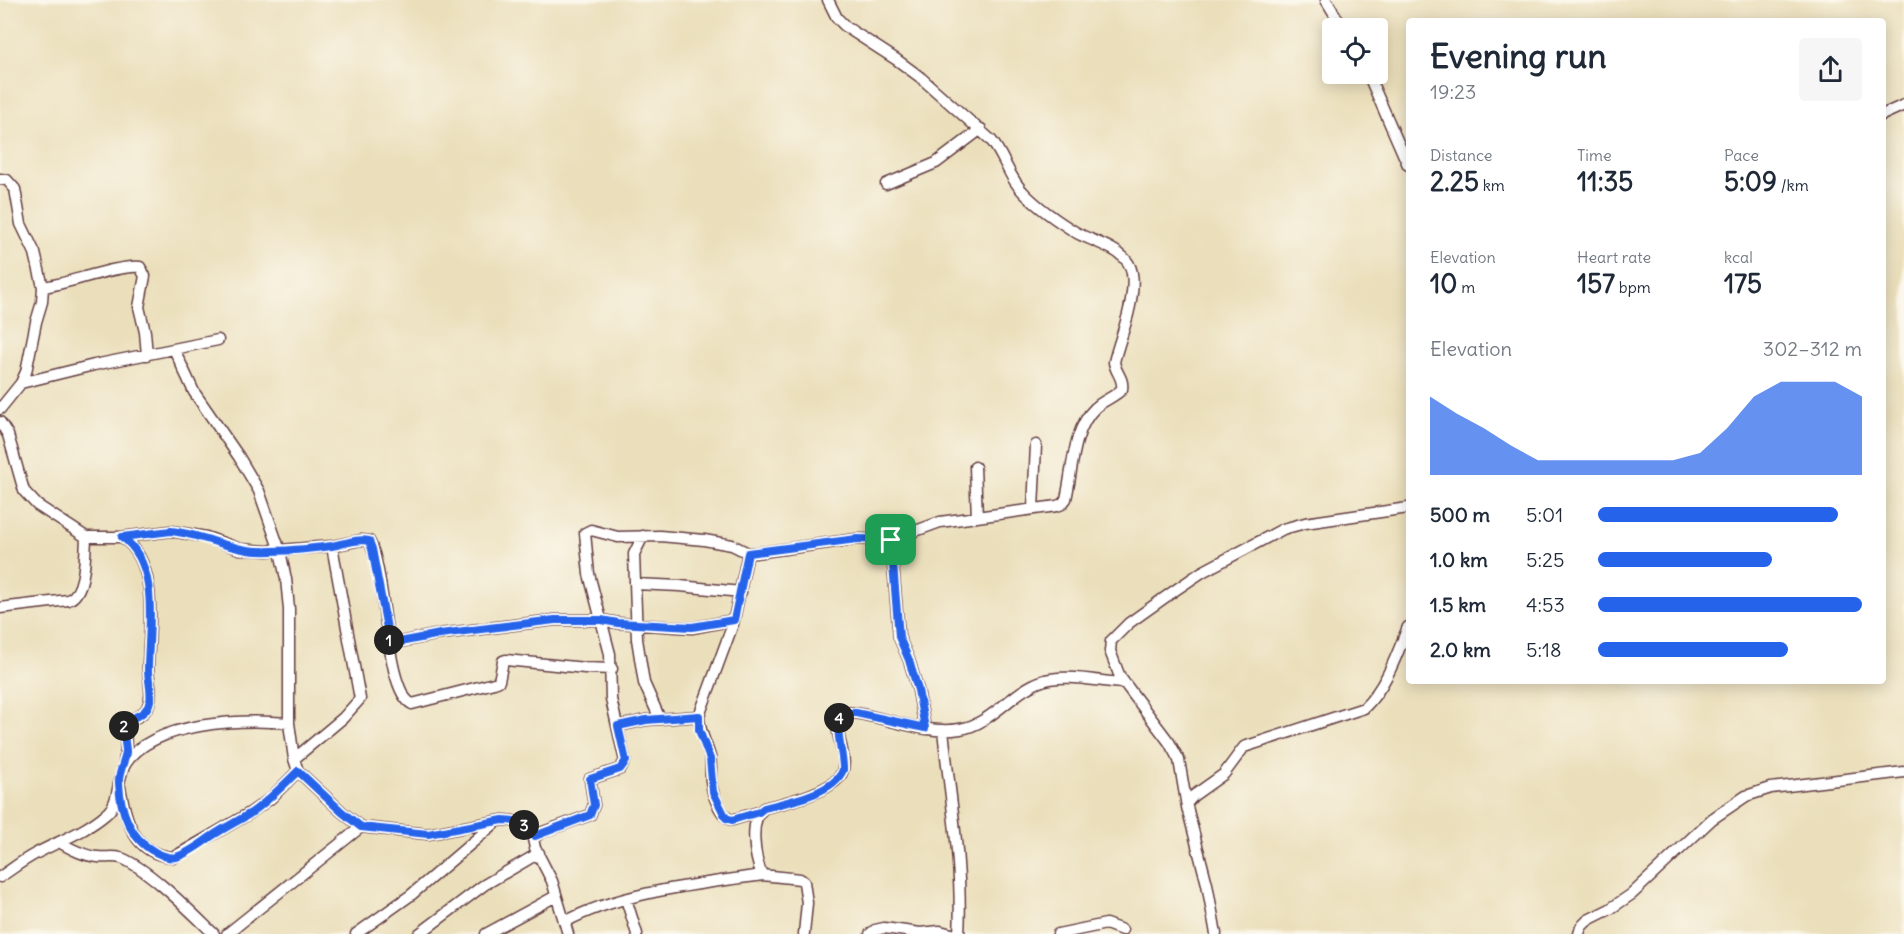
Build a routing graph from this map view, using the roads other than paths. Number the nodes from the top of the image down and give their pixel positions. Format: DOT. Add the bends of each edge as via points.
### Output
graph roads {
  1 [pos="828,0"];
  2 [pos="1326,0"];
  3 [pos="1337,18"];
  4 [pos="1372,84"];
  5 [pos="1904,105"];
  6 [pos="1886,113"];
  7 [pos="981,129"];
  8 [pos="1406,160"];
  9 [pos="0,179"];
  10 [pos="886,184"];
  11 [pos="43,286"];
  12 [pos="218,340"];
  13 [pos="174,349"];
  14 [pos="147,355"];
  15 [pos="21,383"];
  16 [pos="0,409"];
  17 [pos="0,422"];
  18 [pos="1036,445"];
  19 [pos="975,467"];
  20 [pos="1406,508"];
  21 [pos="1033,509"];
  22 [pos="977,517"];
  23 [pos="643,536"];
  24 [pos="86,537"];
  25 [pos="122,537"];
  26 [pos="891,540"];
  27 [pos="332,546"];
  28 [pos="280,551"];
  29 [pos="748,553"];
  30 [pos="635,584"];
  31 [pos="741,592"];
  32 [pos="0,608"];
  33 [pos="601,620"];
  34 [pos="734,620"];
  35 [pos="637,624"];
  36 [pos="1406,632"];
  37 [pos="390,644"];
  38 [pos="612,669"];
  39 [pos="1124,683"];
  40 [pos="699,716"];
  41 [pos="660,719"];
  42 [pos="289,723"];
  43 [pos="618,726"];
  44 [pos="925,728"];
  45 [pos="943,730"];
  46 [pos="294,759"];
  47 [pos="124,765"];
  48 [pos="298,771"];
  49 [pos="1904,772"];
  50 [pos="118,781"];
  51 [pos="1187,803"];
  52 [pos="759,812"];
  53 [pos="497,822"];
  54 [pos="361,827"];
  55 [pos="535,836"];
  56 [pos="59,842"];
  57 [pos="539,853"];
  58 [pos="762,875"];
  59 [pos="0,877"];
  60 [pos="556,896"];
  61 [pos="626,899"];
  62 [pos="565,922"];
  63 [pos="1122,930"];
  64 [pos="214,934"];
  65 [pos="227,934"];
  66 [pos="356,934"];
  67 [pos="419,934"];
  68 [pos="486,934"];
  69 [pos="568,934"];
  70 [pos="637,934"];
  71 [pos="804,934"];
  72 [pos="870,934"];
  73 [pos="952,934"];
  74 [pos="959,934"];
  75 [pos="1059,934"];
  76 [pos="1216,934"];
  77 [pos="1579,934"];
  1 -- 7 [label="street" via="846,27 897,60"];
  2 -- 3 [label="street"];
  4 -- 8 [label="street"];
  5 -- 6 [label="street"];
  7 -- 10 [label="street" via="936,163"];
  7 -- 21 [label="street" via="999,149 1025,194 1076,232 1119,254 1131,269 1132,297 1114,362 1122,389 1095,408 1084,423 1066,499 1062,504"];
  9 -- 11 [label="street" via="7,180 15,189 21,224 35,253"];
  11 -- 14 [label="street" via="140,267 145,276 139,307"];
  11 -- 15 [label="street"];
  12 -- 13 [label="street"];
  13 -- 14 [label="street"];
  13 -- 28 [label="street" via="194,392 259,491"];
  14 -- 15 [label="street"];
  15 -- 16 [label="street"];
  17 -- 24 [label="street" via="8,435 24,491 43,509"];
  18 -- 21 [label="street"];
  19 -- 22 [label="street"];
  20 -- 39 [label="street" via="1283,529 1202,572 1129,623 1111,641 1110,651"];
  21 -- 22 [label="street"];
  22 -- 26 [label="street" via="930,525"];
  23 -- 29 [label="street" via="712,541"];
  23 -- 30 [label="street" via="634,555"];
  23 -- 33 [label="street" via="618,537 591,530 585,533"];
  24 -- 25 [label="street"];
  24 -- 32 [label="street" via="77,596"];
  25 -- 28 [label="street" via="171,531 206,537 240,549"];
  25 -- 47 [label="street" via="138,553 147,579 150,622 150,702 143,714 124,726"];
  26 -- 29 [label="street" via="857,539"];
  26 -- 44 [label="street" via="899,637 918,690"];
  27 -- 28 [label="street"];
  27 -- 37 [label="street" via="361,540 370,544"];
  27 -- 46 [label="street" via="360,699"];
  28 -- 42 [label="street" via="289,609"];
  29 -- 31 [label="street"];
  30 -- 31 [label="street"];
  30 -- 35 [label="street"];
  31 -- 34 [label="street"];
  33 -- 35 [label="street"];
  33 -- 37 [label="street" via="536,621"];
  33 -- 38 [label="street"];
  34 -- 35 [label="street" via="692,627"];
  34 -- 40 [label="street"];
  35 -- 41 [label="street" via="643,676"];
  36 -- 51 [label="street" via="1389,671 1364,708 1244,747 1224,774"];
  37 -- 38 [label="street" via="402,693 412,704 494,684 499,681 506,660"];
  38 -- 43 [label="street" via="611,699"];
  39 -- 45 [label="street" via="1057,678 1042,681 975,724"];
  39 -- 51 [label="street" via="1179,760"];
  40 -- 41 [label="street"];
  40 -- 52 [label="street" via="699,730 710,759 713,792 726,818 732,820"];
  41 -- 43 [label="street"];
  42 -- 46 [label="street"];
  42 -- 47 [label="street" via="242,721 173,732 140,746"];
  43 -- 55 [label="street" via="626,761 620,769 590,779 594,805 590,815"];
  44 -- 45 [label="street"];
  44 -- 52 [label="street" via="843,713 838,724 844,764 841,775 808,796"];
  45 -- 74 [label="street" via="959,868"];
  46 -- 48 [label="street"];
  47 -- 50 [label="street"];
  48 -- 50 [label="street" via="250,813 174,857 155,852 133,834"];
  48 -- 54 [label="street"];
  49 -- 77 [label="street" via="1771,788 1746,796 1712,819 1632,894 1588,920"];
  50 -- 56 [label="street" via="114,802 107,813 84,831"];
  51 -- 76 [label="street"];
  52 -- 58 [label="street" via="755,846"];
  53 -- 54 [label="street" via="428,834"];
  53 -- 55 [label="street" via="514,820"];
  53 -- 66 [label="street" via="411,895"];
  54 -- 65 [label="street"];
  55 -- 57 [label="street" via="533,843"];
  56 -- 59 [label="street"];
  56 -- 64 [label="street" via="83,854 127,861"];
  57 -- 60 [label="street"];
  57 -- 67 [label="street" via="484,885"];
  58 -- 61 [label="street"];
  58 -- 71 [label="street" via="804,882"];
  60 -- 62 [label="street"];
  60 -- 68 [label="street"];
  61 -- 62 [label="street"];
  61 -- 70 [label="street"];
  62 -- 69 [label="street"];
  63 -- 75 [label="street" via="1106,924"];
  72 -- 73 [label="street" via="879,928"];
}
